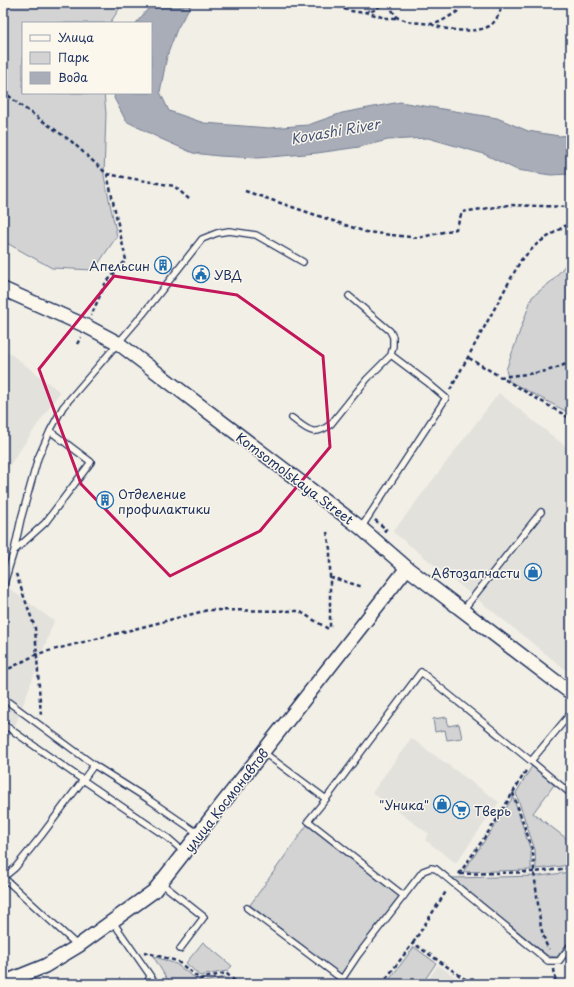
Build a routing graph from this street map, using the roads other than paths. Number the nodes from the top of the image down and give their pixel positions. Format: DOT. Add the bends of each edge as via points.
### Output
graph roads {
  1 [pos="303,262"];
  2 [pos="3,289"];
  3 [pos="349,296"];
  4 [pos="118,343"];
  5 [pos="391,355"];
  6 [pos="292,418"];
  7 [pos="50,431"];
  8 [pos="541,512"];
  9 [pos="361,528"];
  10 [pos="14,551"];
  11 [pos="407,568"];
  12 [pos="3,587"];
  13 [pos="462,610"];
  14 [pos="571,693"];
  15 [pos="3,698"];
  16 [pos="571,713"];
  17 [pos="3,724"];
  18 [pos="263,752"];
  19 [pos="531,761"];
  20 [pos="94,765"];
  21 [pos="83,780"];
  22 [pos="571,794"];
  23 [pos="326,799"];
  24 [pos="199,834"];
  25 [pos="185,853"];
  26 [pos="3,878"];
  27 [pos="161,882"];
  28 [pos="404,896"];
  29 [pos="248,908"];
  30 [pos="113,922"];
  31 [pos="571,945"];
  32 [pos="78,946"];
  33 [pos="180,949"];
  34 [pos="150,976"];
  35 [pos="341,981"];
  36 [pos="3,984"];
  37 [pos="147,984"];
  38 [pos="156,984"];
  1 -- 4 [label="lane" via="256,234 229,231 202,239"];
  2 -- 4 [label="street, Komsomolskaya Street"];
  3 -- 5 [label="lane" via="390,331 393,337"];
  4 -- 7 [label="lane" via="63,407"];
  4 -- 9 [label="street, Komsomolskaya Street"];
  5 -- 6 [label="lane" via="324,429 309,431"];
  5 -- 9 [label="lane" via="446,398"];
  7 -- 10 [label="lane" via="38,458"];
  7 -- 10 [label="lane" via="91,462 45,523"];
  8 -- 13 [label="lane"];
  9 -- 11 [label="street, Komsomolskaya Street"];
  10 -- 12 [label="lane"];
  11 -- 13 [label="street, Komsomolskaya Street"];
  11 -- 18 [label="street, улица Космонавтов"];
  13 -- 14 [label="street, Komsomolskaya Street"];
  15 -- 20 [label="lane"];
  16 -- 19 [label="lane"];
  17 -- 21 [label="lane"];
  18 -- 23 [label="lane"];
  18 -- 24 [label="street, улица Космонавтов"];
  19 -- 22 [label="lane"];
  19 -- 23 [label="lane" via="421,672"];
  20 -- 21 [label="lane"];
  20 -- 24 [label="lane"];
  21 -- 25 [label="lane" via="168,838"];
  21 -- 26 [label="lane" via="15,868"];
  23 -- 28 [label="lane" via="308,821"];
  24 -- 25 [label="street, улица Космонавтов"];
  25 -- 27 [label="street, улица Космонавтов"];
  26 -- 32 [label="lane"];
  27 -- 30 [label="street, улица Космонавтов" via="154,891"];
  27 -- 33 [label="lane" via="204,917"];
  28 -- 31 [label="lane" via="423,871 436,869 548,961 559,961"];
  28 -- 35 [label="lane"];
  29 -- 35 [label="lane"];
  30 -- 32 [label="street, улица Космонавтов"];
  30 -- 34 [label="lane"];
  32 -- 36 [label="street, улица Космонавтов" via="45,966"];
  34 -- 37 [label="lane"];
  34 -- 38 [label="lane"];
}
